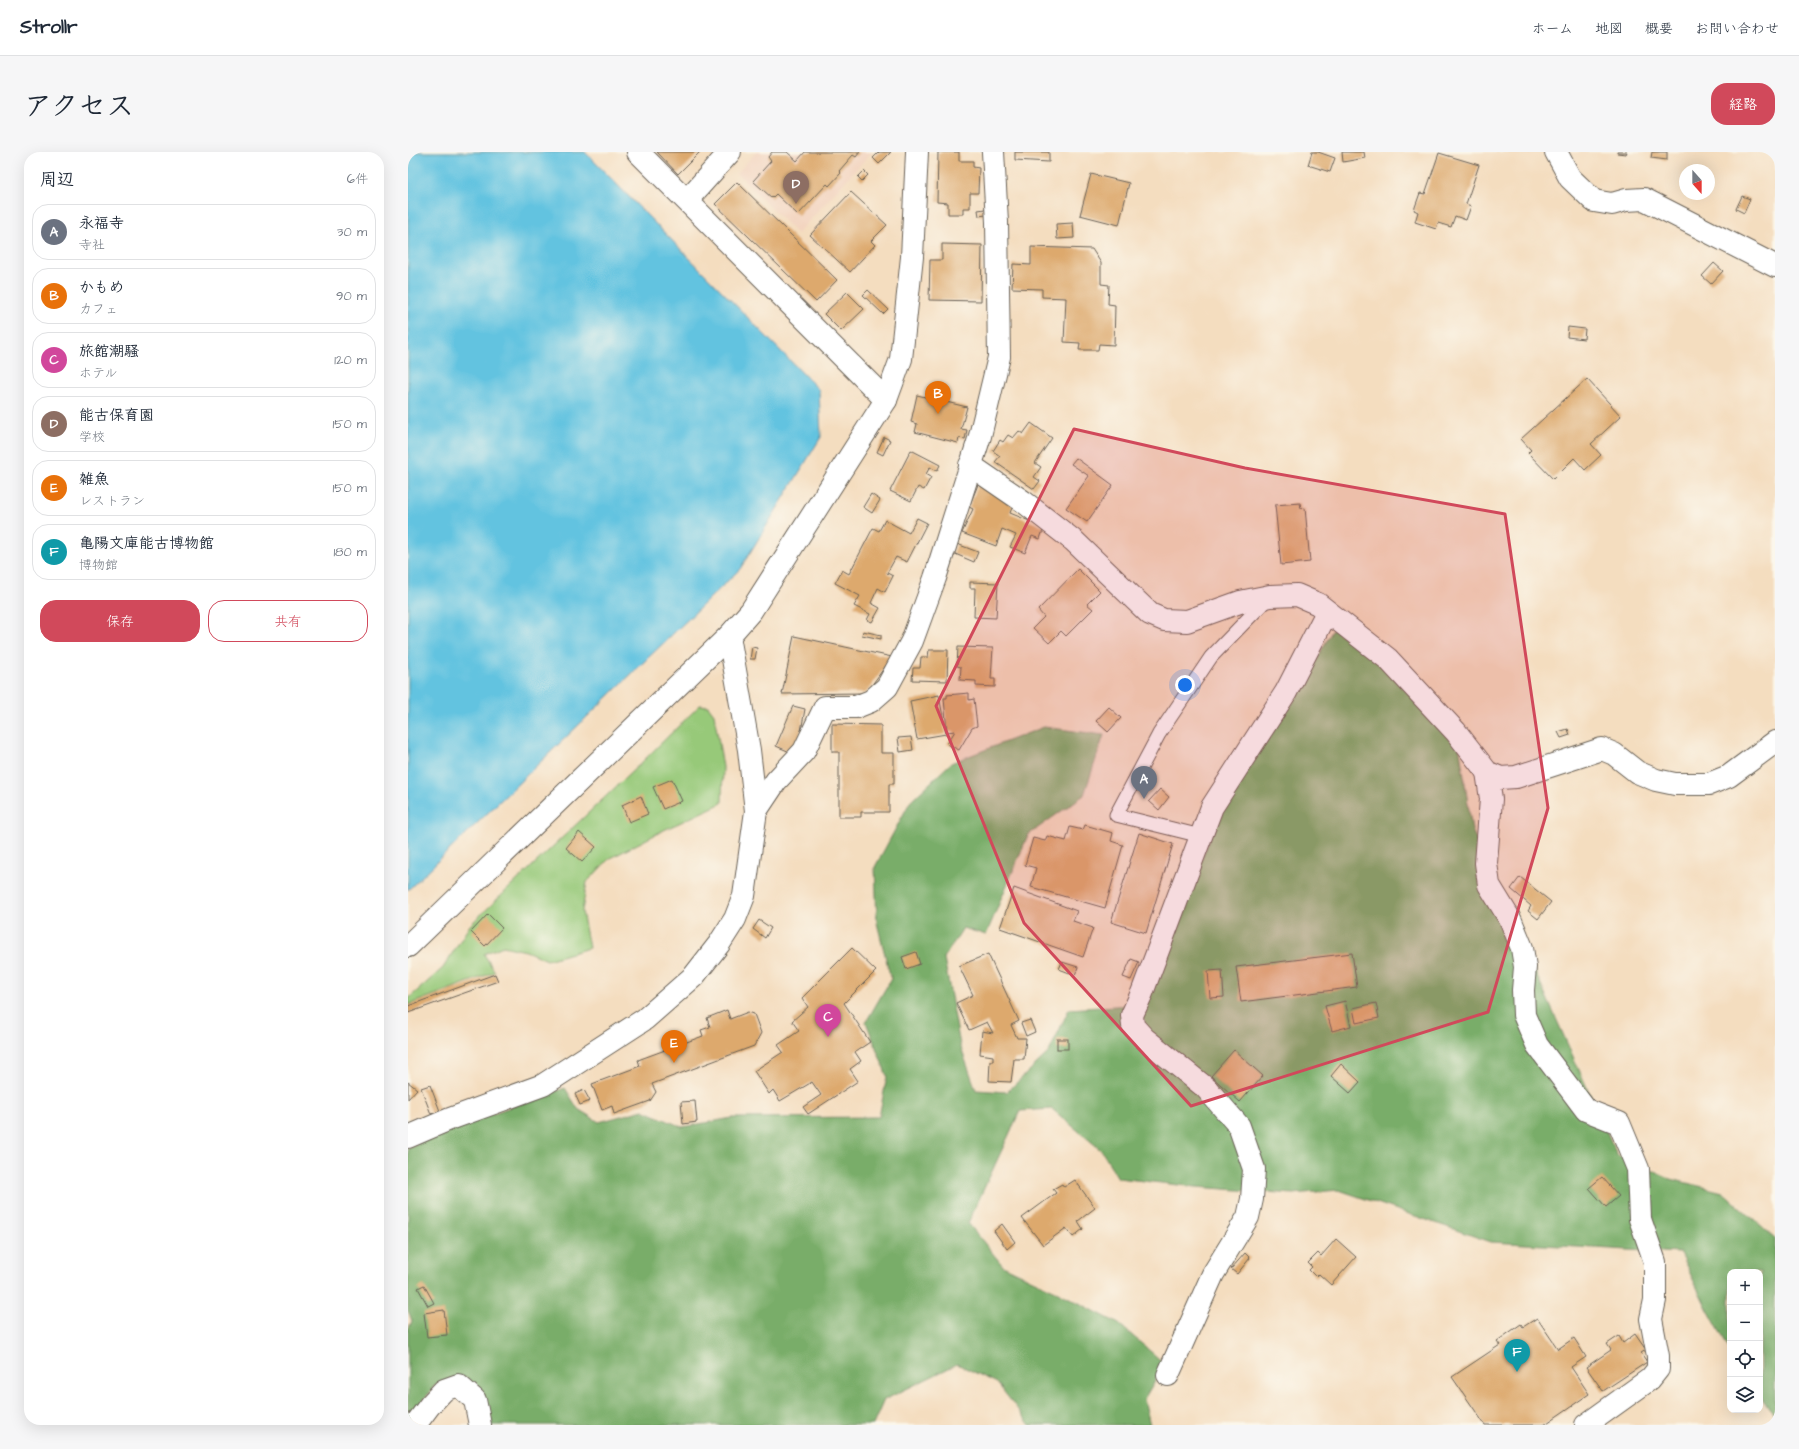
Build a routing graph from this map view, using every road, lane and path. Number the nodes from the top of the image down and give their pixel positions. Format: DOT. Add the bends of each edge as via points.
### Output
graph roads {
  1 [pos="638,152"];
  2 [pos="730,152"];
  3 [pos="917,152"];
  4 [pos="993,152"];
  5 [pos="1556,152"];
  6 [pos="687,200"];
  7 [pos="1775,266"];
  8 [pos="886,400"];
  9 [pos="970,465"];
  10 [pos="1270,596"];
  11 [pos="1327,612"];
  12 [pos="729,636"];
  13 [pos="1775,742"];
  14 [pos="1487,772"];
  15 [pos="756,811"];
  16 [pos="1201,836"];
  17 [pos="408,946"];
  18 [pos="408,1136"];
  19 [pos="1168,1375"];
  20 [pos="415,1425"];
  21 [pos="480,1425"];
  22 [pos="1586,1425"];
  1 -- 6 [label="street"];
  2 -- 6 [label="street"];
  3 -- 8 [label="street" via="912,257 901,359"];
  4 -- 9 [label="street" via="999,357 980,436"];
  5 -- 7 [label="street" via="1570,178 1594,201 1612,204 1644,199"];
  6 -- 8 [label="street"];
  8 -- 12 [label="street" via="751,611"];
  9 -- 10 [label="street" via="1074,541 1150,614 1164,620 1187,621 1240,602"];
  9 -- 15 [label="street" via="935,578 912,641 887,687 871,701 856,707 825,707 804,751 776,781"];
  10 -- 11 [label="street" via="1297,595 1318,604"];
  10 -- 16 [label="lane" via="1211,657 1159,734 1116,815"];
  11 -- 14 [label="street" via="1388,659 1456,732"];
  11 -- 16 [label="street" via="1286,692 1212,807"];
  12 -- 15 [label="street" via="749,750"];
  12 -- 17 [label="street"];
  13 -- 14 [label="street" via="1729,776 1709,784 1676,784 1656,780 1637,772 1614,754 1602,749 1516,777 1500,778"];
  14 -- 22 [label="street" via="1491,799 1486,864 1489,885 1522,948 1525,967 1524,1015 1537,1045 1586,1110 1619,1123 1638,1169 1640,1219 1655,1262 1655,1300 1651,1319 1658,1369 1650,1379"];
  15 -- 18 [label="street" via="744,896 719,944 694,976 646,1019 543,1085"];
  16 -- 19 [label="street" via="1132,1015 1133,1026 1144,1038 1206,1088 1239,1126 1254,1169 1253,1192 1248,1217 1213,1274"];
  20 -- 21 [label="street" via="444,1390 458,1385 475,1400"];
}
